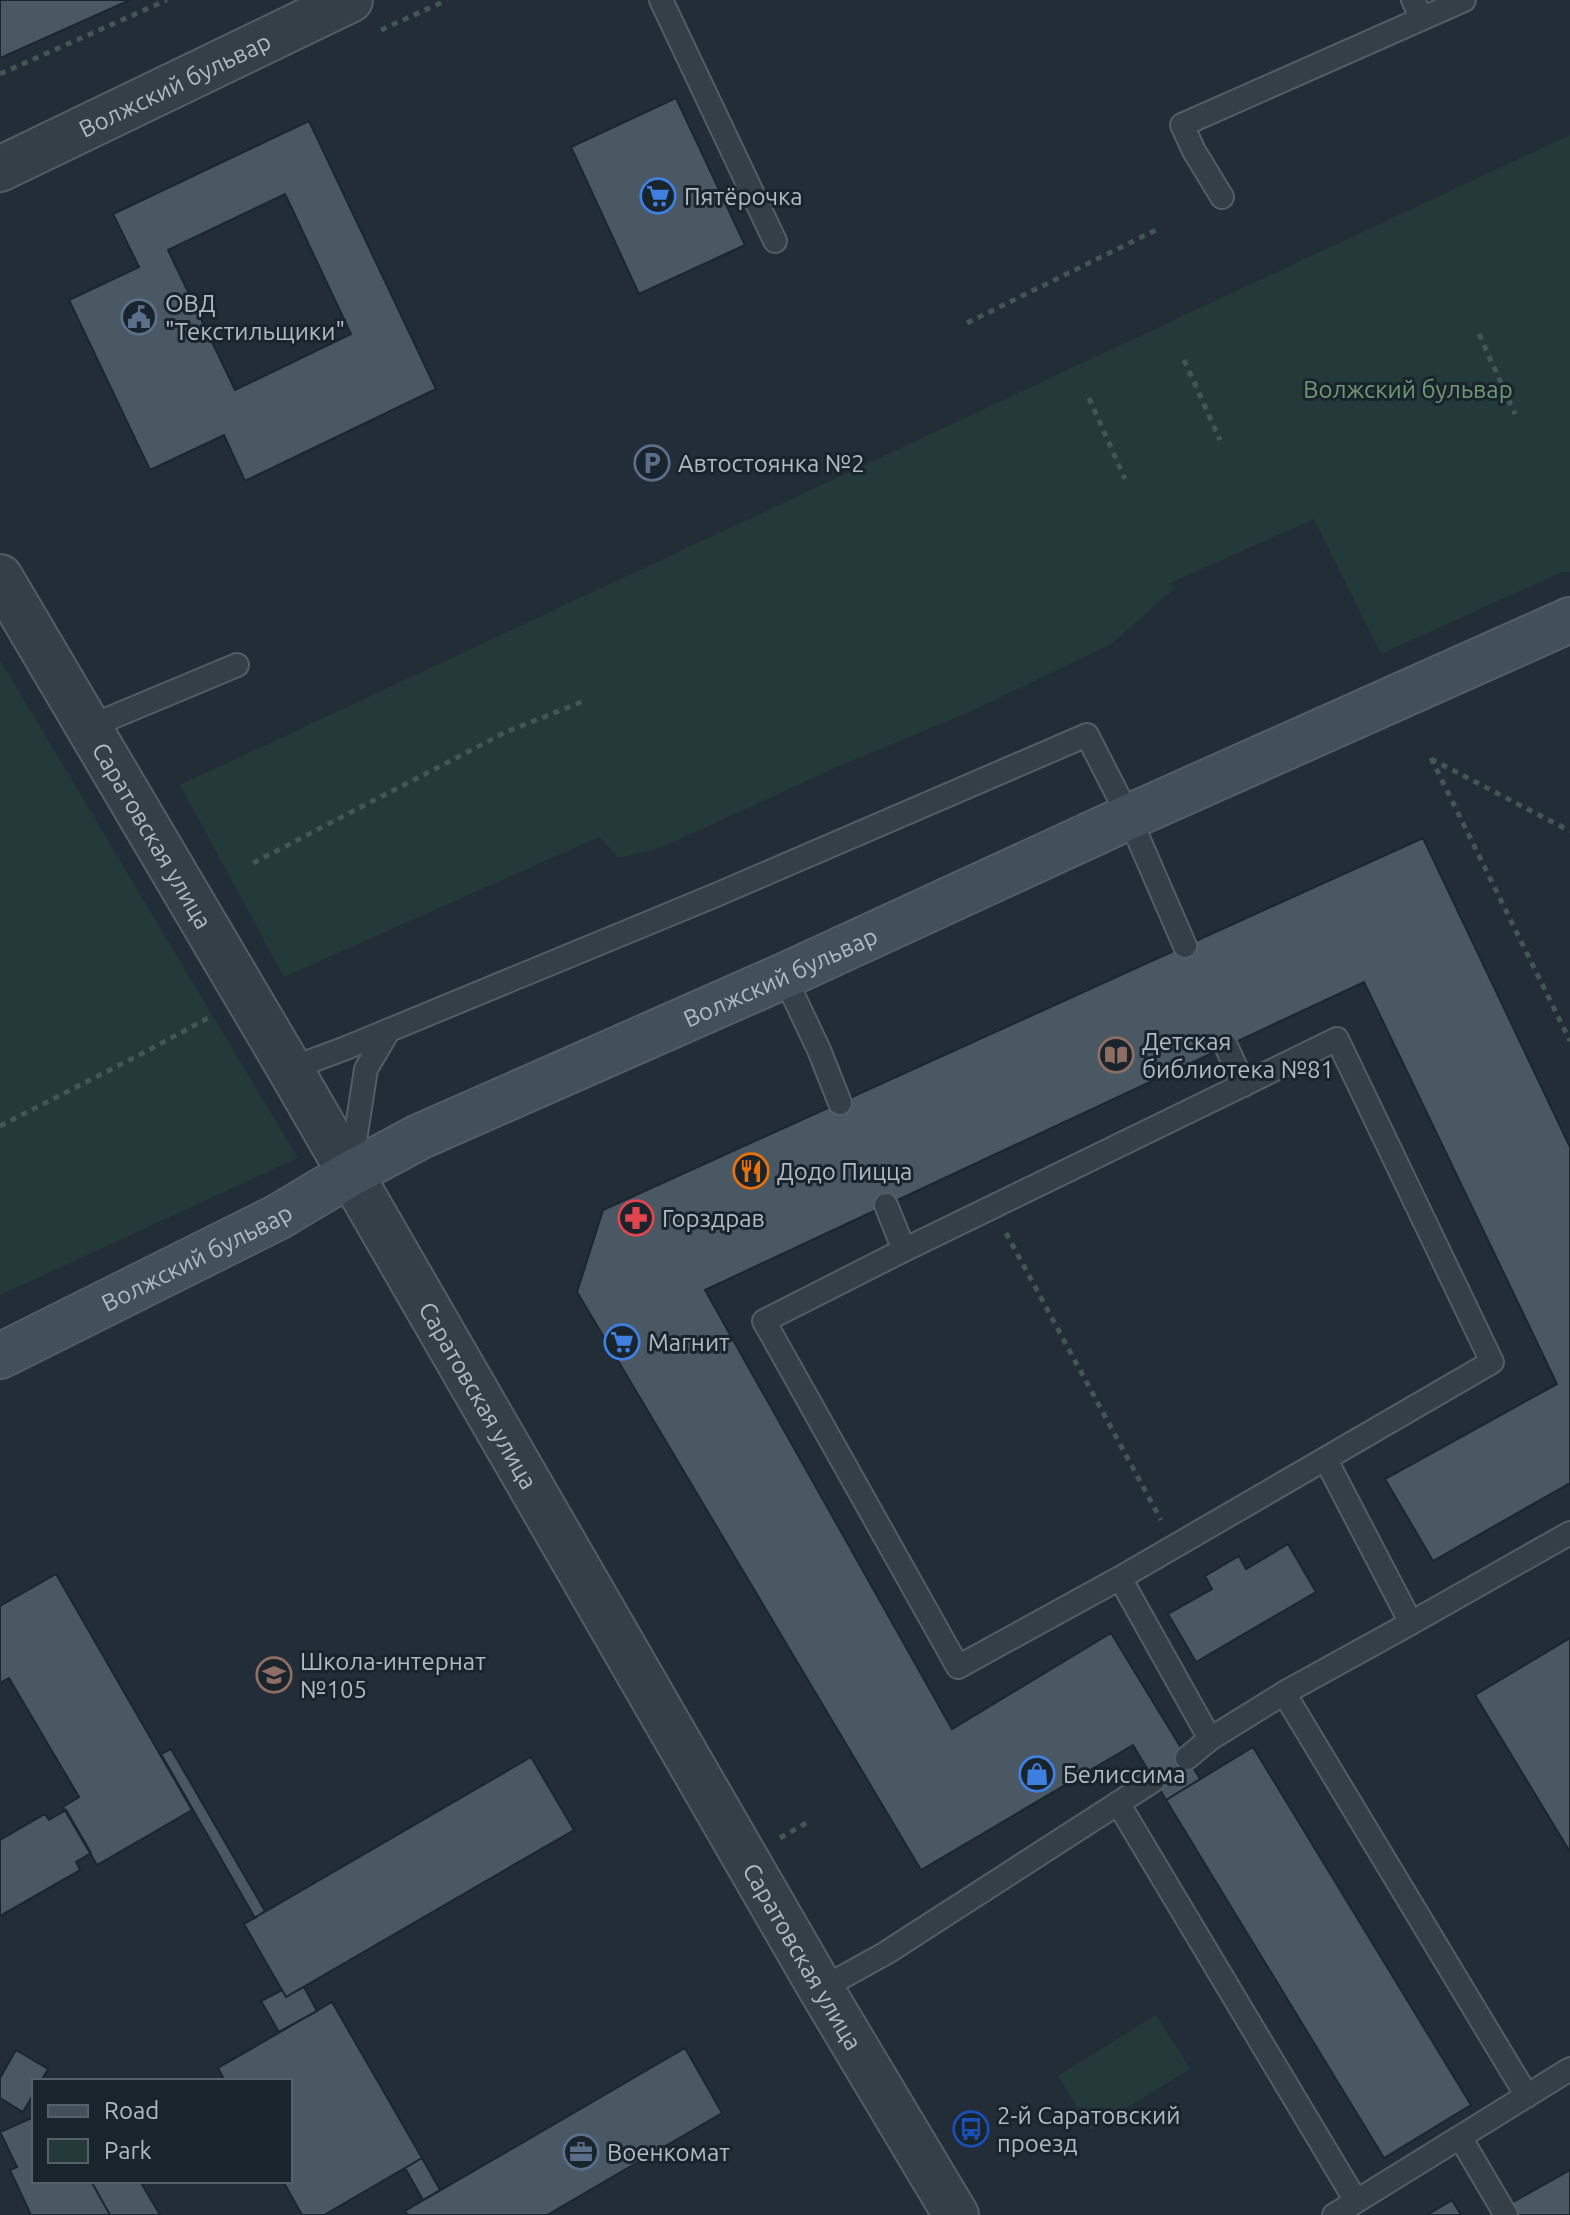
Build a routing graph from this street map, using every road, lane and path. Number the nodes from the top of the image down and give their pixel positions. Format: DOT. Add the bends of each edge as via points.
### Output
graph roads {
  1 [pos="167,0"];
  2 [pos="350,0"];
  3 [pos="661,0"];
  4 [pos="1464,0"];
  5 [pos="1418,9"];
  6 [pos="0,74"];
  7 [pos="0,169"];
  8 [pos="1222,197"];
  9 [pos="1156,230"];
  10 [pos="775,241"];
  11 [pos="967,323"];
  12 [pos="1479,334"];
  13 [pos="1184,360"];
  14 [pos="1089,398"];
  15 [pos="1515,414"];
  16 [pos="1220,440"];
  17 [pos="1125,479"];
  18 [pos="0,577"];
  19 [pos="1570,620"];
  20 [pos="237,665"];
  21 [pos="584,701"];
  22 [pos="89,727"];
  23 [pos="1129,817"];
  24 [pos="1570,831"];
  25 [pos="253,863"];
  26 [pos="1185,946"];
  27 [pos="784,976"];
  28 [pos="218,1012"];
  29 [pos="389,1030"];
  30 [pos="1570,1041"];
  31 [pos="1226,1046"];
  32 [pos="290,1069"];
  33 [pos="1244,1085"];
  34 [pos="840,1103"];
  35 [pos="0,1126"];
  36 [pos="350,1174"];
  37 [pos="886,1205"];
  38 [pos="992,1208"];
  39 [pos="904,1250"];
  40 [pos="0,1356"];
  41 [pos="1326,1460"];
  42 [pos="1570,1533"];
  43 [pos="1175,1546"];
  44 [pos="1120,1578"];
  45 [pos="1411,1623"];
  46 [pos="1284,1693"];
  47 [pos="1210,1739"];
  48 [pos="1187,1758"];
  49 [pos="1154,1780"];
  50 [pos="1118,1803"];
  51 [pos="821,1989"];
  52 [pos="1570,2069"];
  53 [pos="1527,2096"];
  54 [pos="1460,2137"];
  55 [pos="1356,2201"];
  56 [pos="956,2215"];
  57 [pos="1334,2215"];
  58 [pos="1506,2215"];
  1 -- 6 [label="path"];
  2 -- 7 [label="street, Волжский бульвар"];
  3 -- 10 [label="lane"];
  4 -- 5 [label="lane"];
  5 -- 8 [label="lane" via="1182,125"];
  9 -- 11 [label="path"];
  12 -- 15 [label="path"];
  13 -- 16 [label="path"];
  14 -- 17 [label="path"];
  18 -- 22 [label="street, Саратовская улица"];
  19 -- 23 [label="main road, Волжский бульвар"];
  20 -- 22 [label="lane"];
  21 -- 25 [label="path" via="506,732"];
  22 -- 32 [label="street, Саратовская улица"];
  23 -- 26 [label="lane"];
  23 -- 27 [label="main road, Волжский бульвар"];
  23 -- 29 [label="lane" via="1087,735"];
  24 -- 30 [label="path" via="1431,758"];
  27 -- 34 [label="lane"];
  27 -- 36 [label="main road, Волжский бульвар" via="419,1137"];
  28 -- 35 [label="path"];
  29 -- 32 [label="lane"];
  29 -- 36 [label="lane" via="366,1069"];
  31 -- 33 [label="lane"];
  32 -- 36 [label="street, Саратовская улица"];
  33 -- 38 [label="lane"];
  33 -- 41 [label="lane" via="1337,1039 1492,1362"];
  36 -- 40 [label="main road, Волжский бульвар" via="278,1217"];
  36 -- 51 [label="street, Саратовская улица"];
  37 -- 39 [label="lane"];
  38 -- 39 [label="lane"];
  38 -- 43 [label="path"];
  39 -- 44 [label="lane" via="764,1321 958,1667"];
  41 -- 43 [label="lane"];
  41 -- 45 [label="lane"];
  42 -- 45 [label="lane"];
  43 -- 44 [label="lane"];
  44 -- 47 [label="lane"];
  45 -- 46 [label="lane"];
  46 -- 47 [label="lane"];
  46 -- 53 [label="lane"];
  47 -- 48 [label="lane"];
  49 -- 50 [label="lane"];
  50 -- 51 [label="lane"];
  50 -- 55 [label="lane"];
  51 -- 56 [label="street, Саратовская улица"];
  52 -- 53 [label="lane"];
  53 -- 54 [label="lane"];
  54 -- 55 [label="lane"];
  54 -- 58 [label="lane"];
  55 -- 57 [label="lane"];
}
